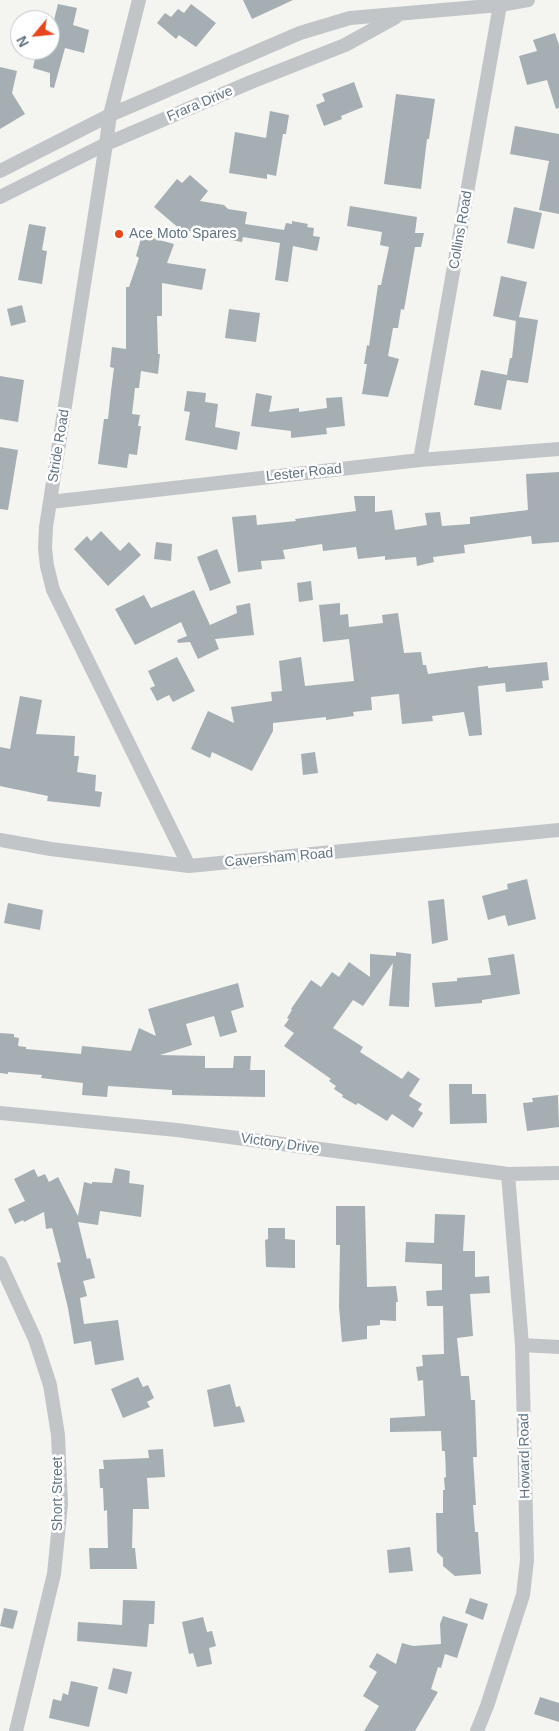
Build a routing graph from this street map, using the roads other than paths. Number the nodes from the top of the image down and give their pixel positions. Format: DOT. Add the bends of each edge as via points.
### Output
graph roads {
  1 [pos="139,0"];
  2 [pos="528,0"];
  3 [pos="500,3"];
  4 [pos="402,14"];
  5 [pos="110,115"];
  6 [pos="106,144"];
  7 [pos="0,171"];
  8 [pos="0,197"];
  9 [pos="559,449"];
  10 [pos="420,460"];
  11 [pos="50,502"];
  12 [pos="559,830"];
  13 [pos="0,840"];
  14 [pos="189,866"];
  15 [pos="0,1112"];
  16 [pos="559,1173"];
  17 [pos="508,1174"];
  18 [pos="0,1263"];
  19 [pos="522,1345"];
  20 [pos="559,1347"];
  21 [pos="16,1731"];
  22 [pos="477,1731"];
  1 -- 5 [label="street, Stride Road"];
  2 -- 3 [label="street, Frara Drive"];
  3 -- 4 [label="street, Frara Drive"];
  3 -- 10 [label="street, Collins Road"];
  4 -- 5 [label="street, Frara Drive" via="350,18 300,33"];
  4 -- 6 [label="street, Frara Drive" via="345,45"];
  5 -- 6 [label="street, Stride Road"];
  5 -- 7 [label="street, Frara Drive"];
  6 -- 8 [label="street, Frara Drive"];
  6 -- 11 [label="street, Stride Road"];
  9 -- 10 [label="street, Lester Road"];
  10 -- 11 [label="street, Lester Road"];
  11 -- 14 [label="street, Stride Road" via="45,548 53,590"];
  12 -- 14 [label="street, Caversham Road"];
  13 -- 14 [label="street, Caversham Road"];
  15 -- 17 [label="street, Victory Drive" via="177,1130"];
  16 -- 17 [label="street, Victory Drive"];
  17 -- 19 [label="street, Howard Road"];
  18 -- 21 [label="street, Short Street" via="35,1339 50,1384 58,1435 61,1504 54,1574"];
  19 -- 20 [label="street"];
  19 -- 22 [label="street, Howard Road" via="527,1560 523,1595"];
}
